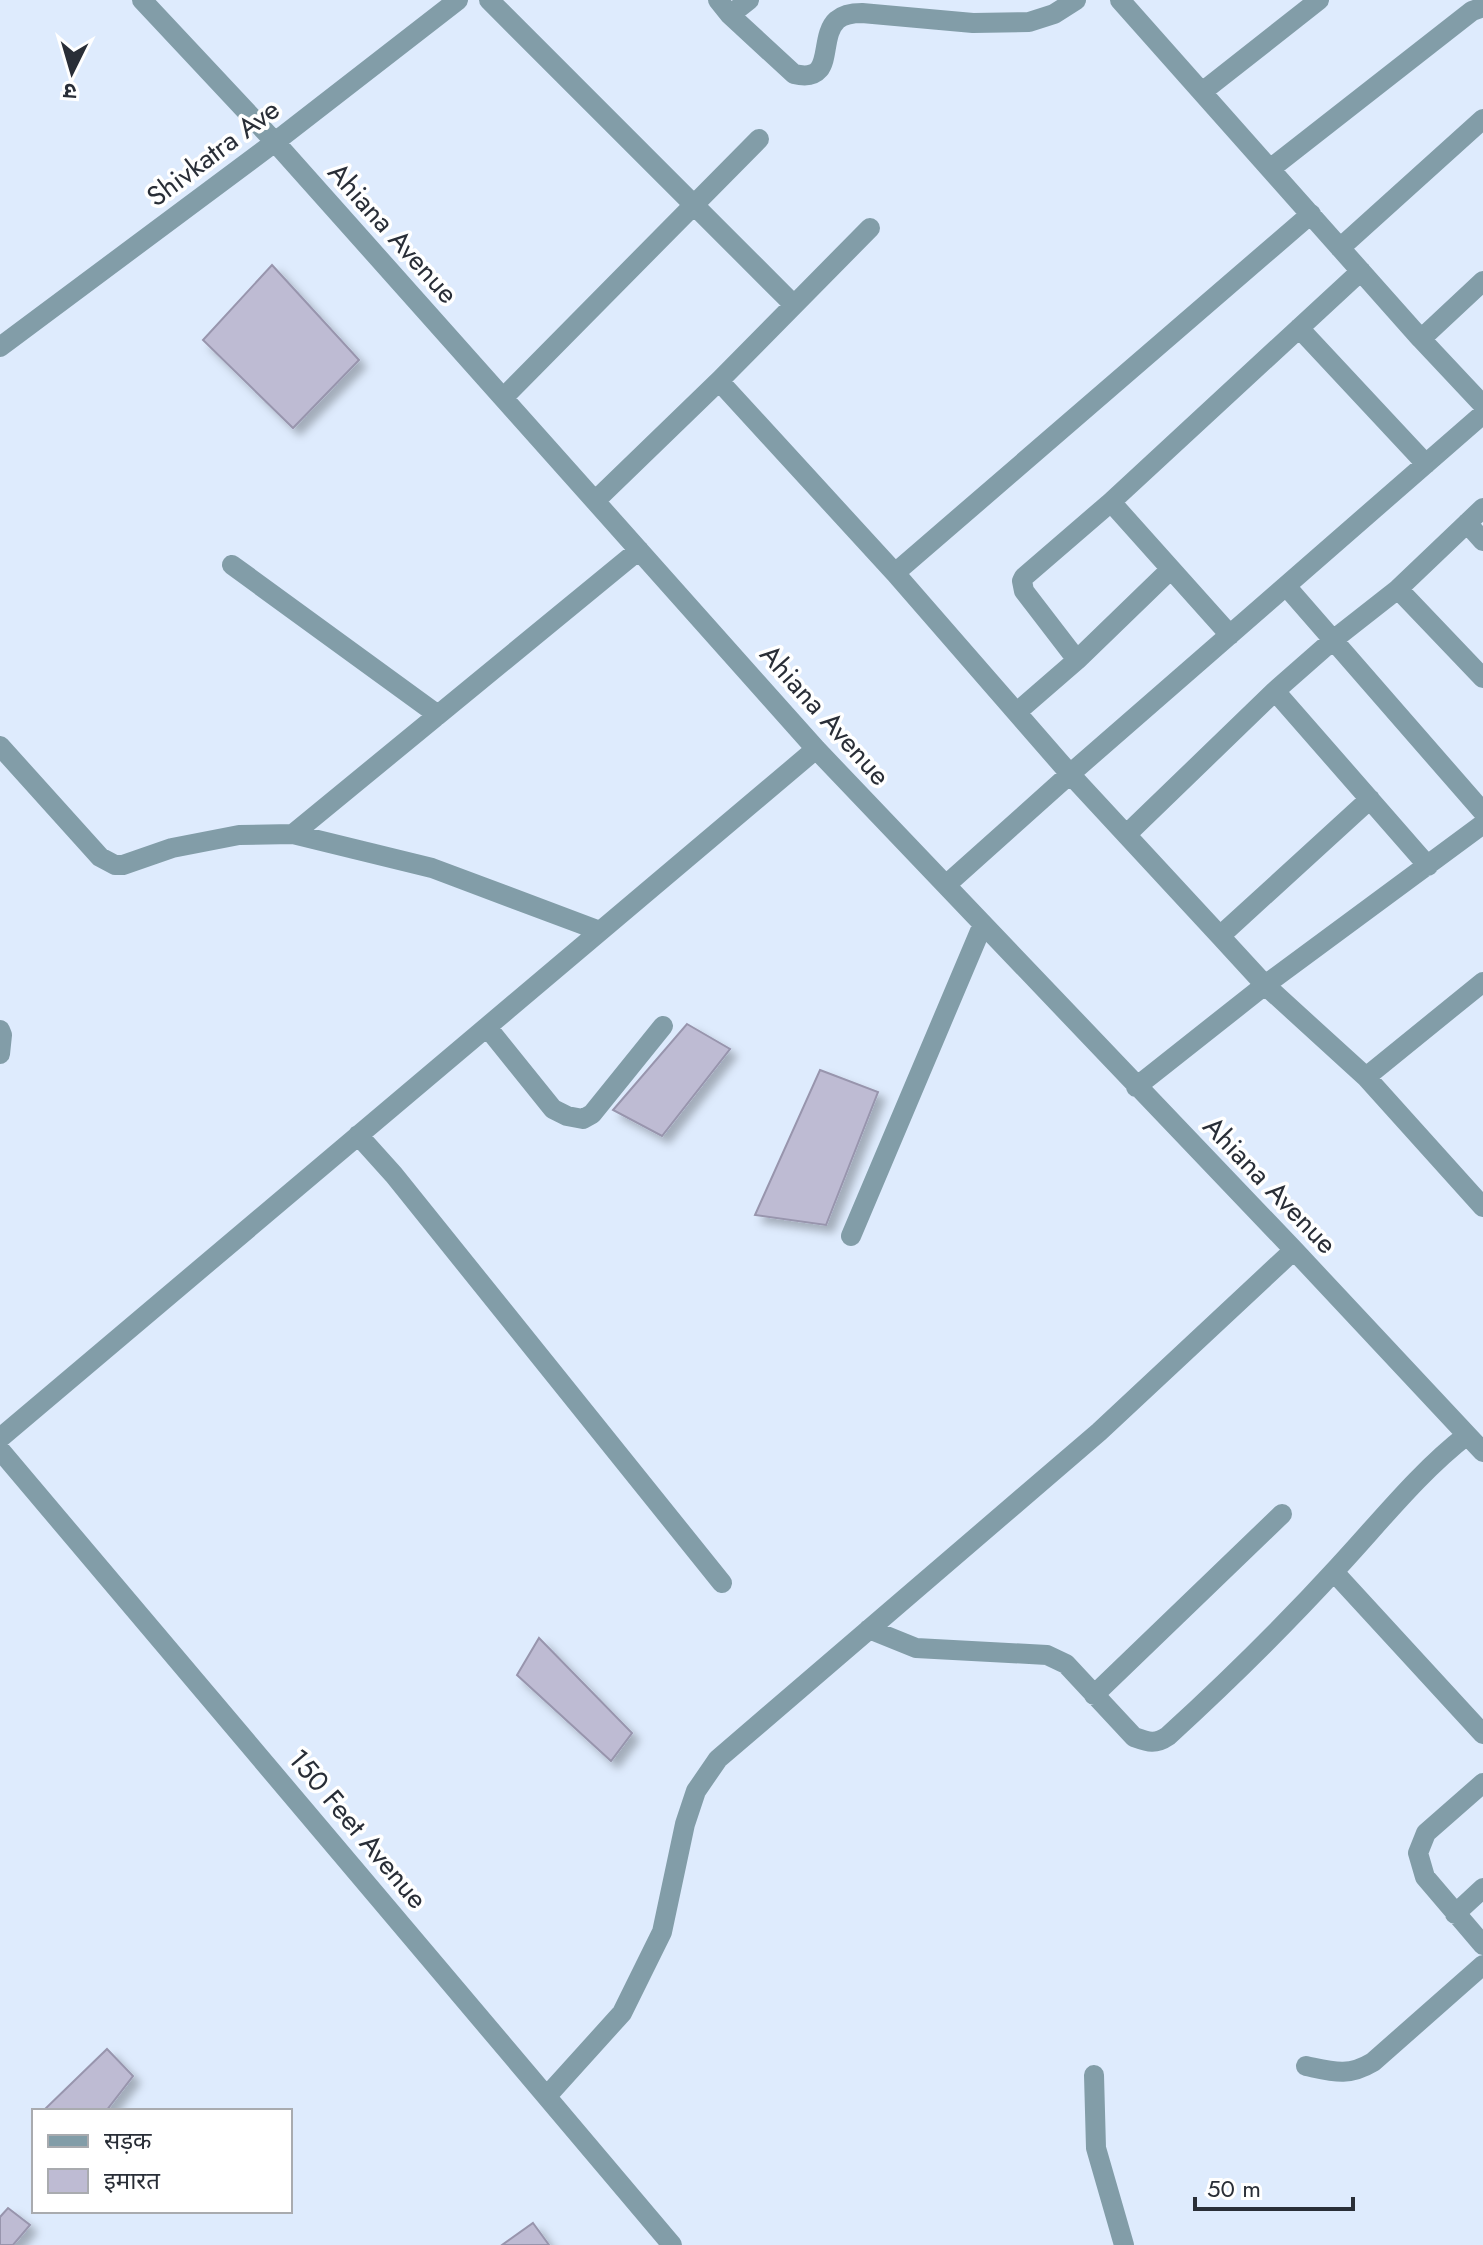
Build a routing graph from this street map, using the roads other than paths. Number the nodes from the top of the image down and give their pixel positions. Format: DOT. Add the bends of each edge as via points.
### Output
graph roads {
  1 [pos="142,0"];
  2 [pos="489,0"];
  3 [pos="749,0"];
  4 [pos="1076,0"];
  5 [pos="1120,0"];
  6 [pos="1319,0"];
  7 [pos="449,3"];
  8 [pos="724,7"];
  9 [pos="1483,7"];
  10 [pos="1202,92"];
  11 [pos="1483,119"];
  12 [pos="759,139"];
  13 [pos="275,142"];
  14 [pos="1270,169"];
  15 [pos="694,205"];
  16 [pos="1311,214"];
  17 [pos="870,228"];
  18 [pos="1340,248"];
  19 [pos="1361,271"];
  20 [pos="1483,281"];
  21 [pos="794,305"];
  22 [pos="1299,328"];
  23 [pos="1421,339"];
  24 [pos="0,347"];
  25 [pos="719,381"];
  26 [pos="503,398"];
  27 [pos="1483,405"];
  28 [pos="1483,414"];
  29 [pos="1426,464"];
  30 [pos="595,501"];
  31 [pos="1111,502"];
  32 [pos="1483,508"];
  33 [pos="1467,523"];
  34 [pos="1483,541"];
  35 [pos="639,550"];
  36 [pos="232,565"];
  37 [pos="1171,569"];
  38 [pos="895,573"];
  39 [pos="1286,586"];
  40 [pos="1398,589"];
  41 [pos="1230,635"];
  42 [pos="1333,640"];
  43 [pos="1077,660"];
  44 [pos="1483,678"];
  45 [pos="1275,691"];
  46 [pos="1017,712"];
  47 [pos="438,715"];
  48 [pos="0,746"];
  49 [pos="816,749"];
  50 [pos="1070,774"];
  51 [pos="1370,799"];
  52 [pos="1483,812"];
  53 [pos="1483,824"];
  54 [pos="293,834"];
  55 [pos="1127,834"];
  56 [pos="1428,866"];
  57 [pos="946,885"];
  58 [pos="983,924"];
  59 [pos="600,931"];
  60 [pos="1220,936"];
  61 [pos="1483,982"];
  62 [pos="1265,985"];
  63 [pos="663,1026"];
  64 [pos="487,1027"];
  65 [pos="0,1030"];
  66 [pos="0,1054"];
  67 [pos="1366,1077"];
  68 [pos="1136,1087"];
  69 [pos="358,1135"];
  70 [pos="1483,1207"];
  71 [pos="851,1236"];
  72 [pos="1294,1250"];
  73 [pos="1467,1435"];
  74 [pos="0,1438"];
  75 [pos="0,1450"];
  76 [pos="1483,1452"];
  77 [pos="1282,1514"];
  78 [pos="1334,1572"];
  79 [pos="722,1583"];
  80 [pos="869,1629"];
  81 [pos="1094,1695"];
  82 [pos="1483,1734"];
  83 [pos="1483,1783"];
  84 [pos="1483,1888"];
  85 [pos="1455,1914"];
  86 [pos="1483,1945"];
  87 [pos="1483,1965"];
  88 [pos="1306,2066"];
  89 [pos="1094,2075"];
  90 [pos="547,2096"];
  91 [pos="672,2245"];
  92 [pos="1124,2245"];
  1 -- 13 [label="street, Ahiana Avenue"];
  2 -- 15 [label="street"];
  3 -- 8 [label="street"];
  4 -- 8 [label="street" via="1029,22 848,14 830,30 822,65 805,76 794,74"];
  5 -- 10 [label="street"];
  6 -- 10 [label="street"];
  7 -- 13 [label="street, Shivkatra Ave"];
  9 -- 14 [label="street"];
  10 -- 14 [label="street"];
  11 -- 18 [label="street"];
  12 -- 15 [label="street"];
  13 -- 24 [label="street, Shivkatra Ave"];
  13 -- 26 [label="street, Ahiana Avenue"];
  14 -- 16 [label="street"];
  15 -- 21 [label="street"];
  15 -- 26 [label="street"];
  16 -- 18 [label="street"];
  16 -- 38 [label="street"];
  17 -- 21 [label="street"];
  18 -- 19 [label="street"];
  19 -- 22 [label="street"];
  19 -- 23 [label="street"];
  20 -- 23 [label="street"];
  21 -- 25 [label="street"];
  22 -- 29 [label="street"];
  22 -- 31 [label="street"];
  23 -- 27 [label="street"];
  25 -- 30 [label="street"];
  25 -- 38 [label="street"];
  26 -- 30 [label="street, Ahiana Avenue"];
  28 -- 29 [label="street"];
  29 -- 39 [label="street"];
  30 -- 35 [label="street, Ahiana Avenue"];
  31 -- 37 [label="street"];
  31 -- 43 [label="street" via="1022,581 1024,591"];
  32 -- 33 [label="street"];
  33 -- 34 [label="street"];
  33 -- 40 [label="street"];
  35 -- 47 [label="street"];
  35 -- 49 [label="street, Ahiana Avenue"];
  36 -- 47 [label="street"];
  37 -- 41 [label="street"];
  37 -- 43 [label="street"];
  38 -- 46 [label="street"];
  39 -- 41 [label="street"];
  39 -- 42 [label="street"];
  40 -- 42 [label="street"];
  40 -- 44 [label="street"];
  41 -- 50 [label="street"];
  42 -- 45 [label="street"];
  42 -- 52 [label="street"];
  43 -- 46 [label="street"];
  45 -- 51 [label="street"];
  45 -- 55 [label="street"];
  46 -- 50 [label="street"];
  47 -- 54 [label="street"];
  48 -- 54 [label="street" via="100,857 115,865 239,835"];
  49 -- 57 [label="street, Ahiana Avenue"];
  49 -- 59 [label="street"];
  50 -- 55 [label="street"];
  50 -- 57 [label="street"];
  51 -- 56 [label="street"];
  51 -- 60 [label="street"];
  53 -- 56 [label="street"];
  54 -- 59 [label="street" via="432,868"];
  55 -- 60 [label="street"];
  56 -- 62 [label="street"];
  57 -- 58 [label="street, Ahiana Avenue"];
  58 -- 68 [label="street, Ahiana Avenue"];
  58 -- 71 [label="street"];
  59 -- 64 [label="street"];
  60 -- 62 [label="street"];
  61 -- 67 [label="street"];
  62 -- 67 [label="street"];
  62 -- 68 [label="street"];
  63 -- 64 [label="street" via="583,1119 553,1109"];
  64 -- 69 [label="street"];
  65 -- 66 [label="street"];
  67 -- 70 [label="street"];
  68 -- 72 [label="street, Ahiana Avenue"];
  69 -- 74 [label="street"];
  69 -- 79 [label="street"];
  72 -- 73 [label="street, Ahiana Avenue"];
  72 -- 80 [label="street" via="1099,1432"];
  73 -- 76 [label="street, Ahiana Avenue"];
  73 -- 78 [label="street" via="1443,1453"];
  75 -- 90 [label="street, 150 Feet Avenue"];
  77 -- 81 [label="street"];
  78 -- 81 [label="street" via="1225,1684 1158,1742 1134,1737"];
  78 -- 82 [label="street"];
  80 -- 81 [label="street" via="916,1648 1047,1655 1066,1664"];
  80 -- 90 [label="street" via="718,1759 696,1791 662,1932 622,2013"];
  83 -- 85 [label="street" via="1426,1833 1418,1853 1425,1877"];
  84 -- 85 [label="street"];
  85 -- 86 [label="street"];
  87 -- 88 [label="street" via="1357,2072"];
  89 -- 92 [label="street" via="1096,2148"];
  90 -- 91 [label="street, 150 Feet Avenue"];
}
